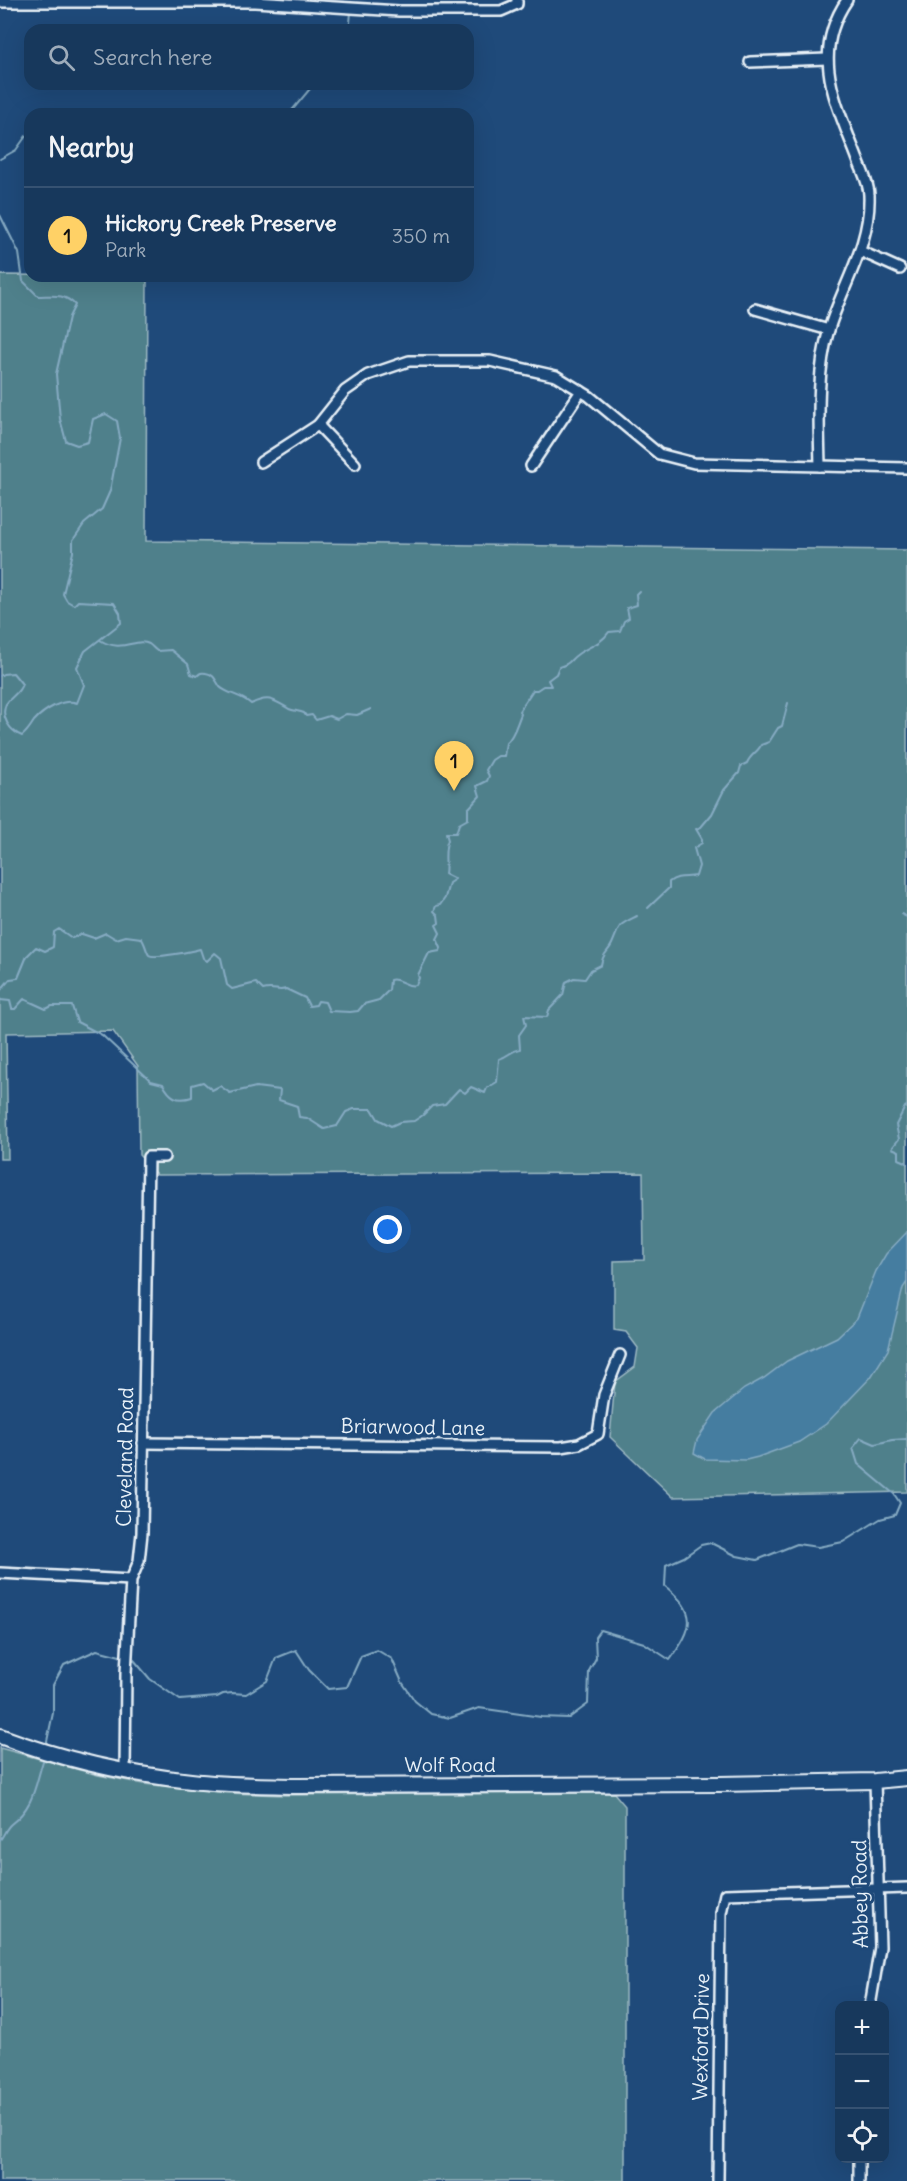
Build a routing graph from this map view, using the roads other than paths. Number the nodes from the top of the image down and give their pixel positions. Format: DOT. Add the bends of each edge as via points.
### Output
graph roads {
  1 [pos="517,0"];
  2 [pos="847,0"];
  3 [pos="0,2"];
  4 [pos="827,59"];
  5 [pos="750,62"];
  6 [pos="860,251"];
  7 [pos="900,269"];
  8 [pos="755,309"];
  9 [pos="829,330"];
  10 [pos="581,391"];
  11 [pos="318,425"];
  12 [pos="261,462"];
  13 [pos="355,464"];
  14 [pos="820,465"];
  15 [pos="531,466"];
  16 [pos="907,468"];
  17 [pos="164,1157"];
  18 [pos="620,1355"];
  19 [pos="143,1443"];
  20 [pos="0,1573"];
  21 [pos="131,1580"];
  22 [pos="0,1736"];
  23 [pos="125,1771"];
  24 [pos="907,1778"];
  25 [pos="875,1781"];
  26 [pos="907,1887"];
  27 [pos="879,1890"];
  28 [pos="871,2001"];
  29 [pos="860,2163"];
  30 [pos="718,2181"];
  31 [pos="859,2181"];
  1 -- 3 [label="street" via="517,4 501,11 399,11 255,2"];
  2 -- 4 [label="street" via="834,22"];
  4 -- 5 [label="street"];
  4 -- 6 [label="street" via="834,96 869,192 868,224"];
  6 -- 7 [label="street"];
  6 -- 9 [label="street"];
  8 -- 9 [label="street"];
  9 -- 14 [label="street" via="819,384"];
  10 -- 11 [label="street" via="556,376 490,361 409,362 368,375 345,391"];
  10 -- 14 [label="street" via="659,454 694,463"];
  10 -- 15 [label="street"];
  11 -- 12 [label="street"];
  11 -- 13 [label="street"];
  14 -- 16 [label="street"];
  17 -- 19 [label="street, Cleveland Road" via="148,1157"];
  18 -- 19 [label="street, Briarwood Lane" via="604,1395 598,1434 579,1444 561,1447"];
  19 -- 21 [label="street, Cleveland Road" via="142,1533 139,1561"];
  20 -- 21 [label="street"];
  21 -- 23 [label="street, Cleveland Road"];
  22 -- 23 [label="main road, Wolf Road" via="55,1755"];
  23 -- 25 [label="main road, Wolf Road" via="191,1781 296,1786"];
  24 -- 25 [label="main road, Wolf Road"];
  25 -- 27 [label="street, Abbey Road"];
  26 -- 27 [label="street"];
  27 -- 28 [label="street, Abbey Road" via="880,1947"];
  27 -- 30 [label="street, Wexford Drive" via="725,1894 721,1913"];
  29 -- 31 [label="street"];
}
